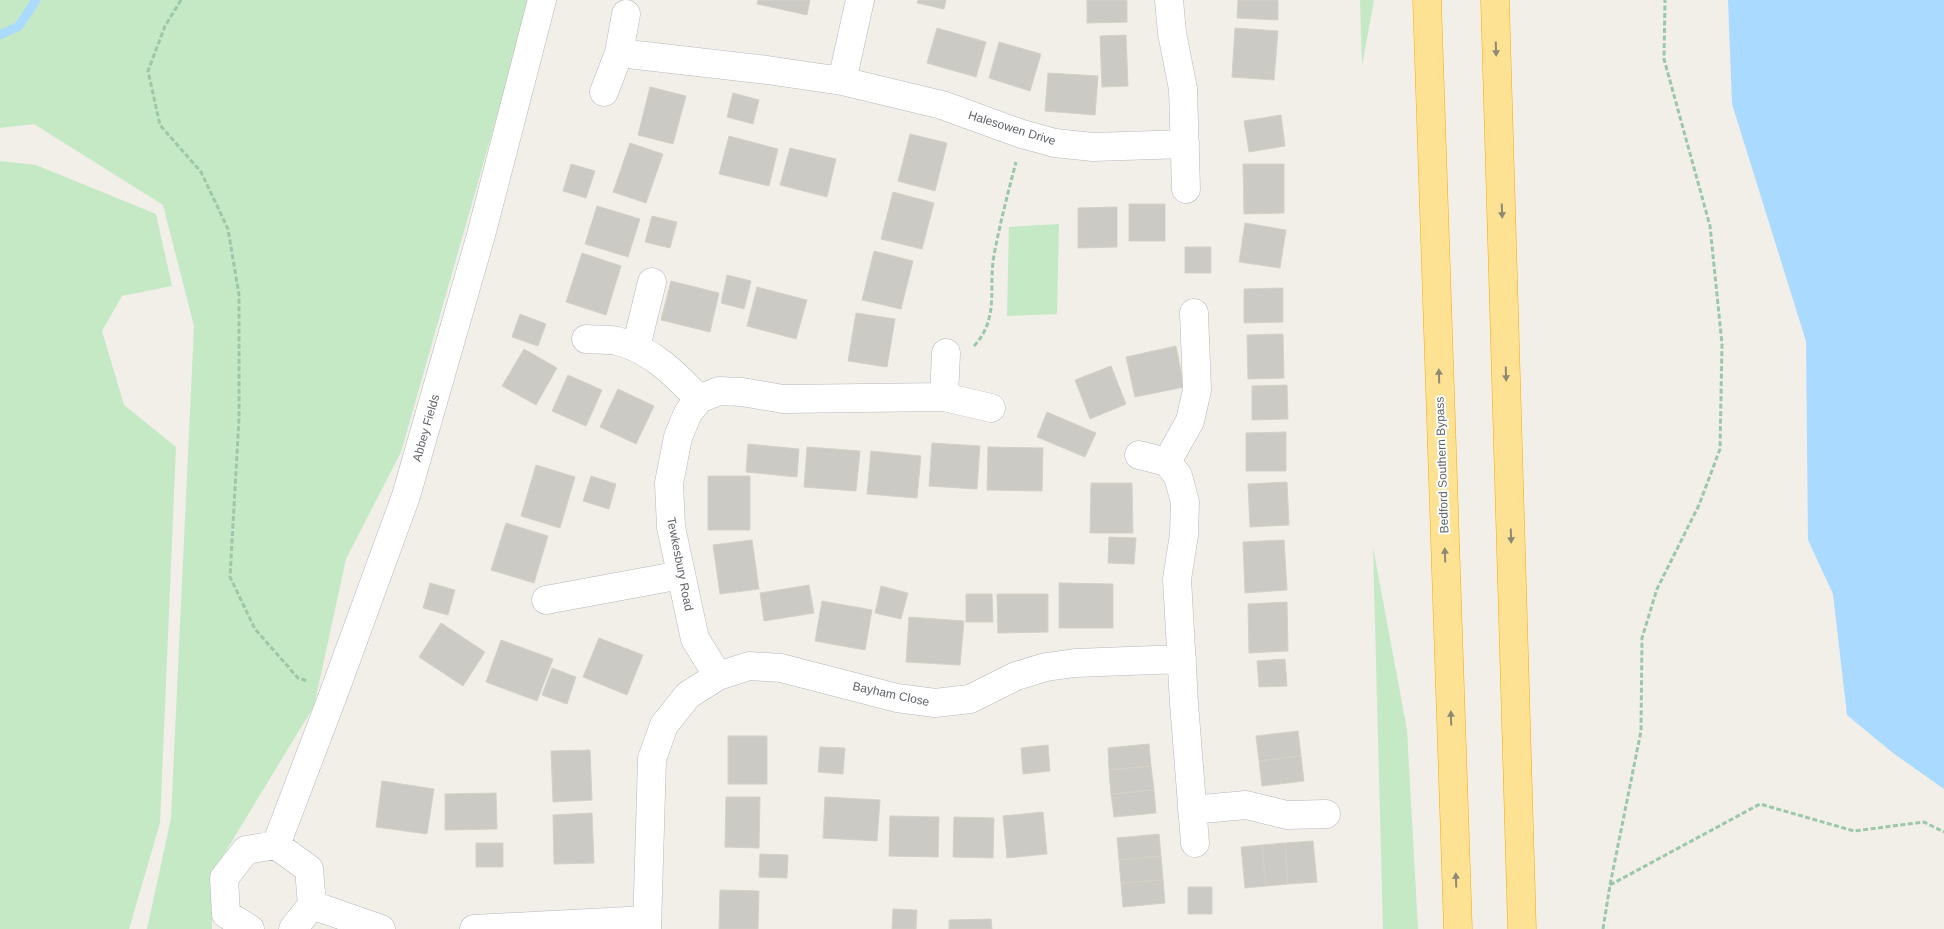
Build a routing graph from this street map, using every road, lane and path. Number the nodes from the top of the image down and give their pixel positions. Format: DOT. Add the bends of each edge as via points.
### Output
graph roads {
  1 [pos="181,0"];
  2 [pos="542,0"];
  3 [pos="860,0"];
  4 [pos="1169,0"];
  5 [pos="1427,0"];
  6 [pos="1495,0"];
  7 [pos="1665,0"];
  8 [pos="626,14"];
  9 [pos="619,53"];
  10 [pos="842,81"];
  11 [pos="604,92"];
  12 [pos="1022,134"];
  13 [pos="1185,144"];
  14 [pos="1186,189"];
  15 [pos="652,282"];
  16 [pos="1194,313"];
  17 [pos="586,339"];
  18 [pos="636,347"];
  19 [pos="946,353"];
  20 [pos="944,397"];
  21 [pos="699,399"];
  22 [pos="991,408"];
  23 [pos="1139,455"];
  24 [pos="1167,462"];
  25 [pos="681,575"];
  26 [pos="546,600"];
  27 [pos="1182,659"];
  28 [pos="718,676"];
  29 [pos="335,690"];
  30 [pos="1192,810"];
  31 [pos="1326,814"];
  32 [pos="1944,832"];
  33 [pos="1195,843"];
  34 [pos="276,845"];
  35 [pos="1610,885"];
  36 [pos="312,905"];
  37 [pos="647,925"];
  38 [pos="250,929"];
  39 [pos="293,929"];
  40 [pos="381,929"];
  41 [pos="474,929"];
  42 [pos="1458,929"];
  43 [pos="1522,929"];
  44 [pos="1603,929"];
  1 -- 29 [label="path" via="165,26 148,71 160,125 201,172 228,229 239,295 239,418 230,578 255,629 298,678"];
  2 -- 29 [label="street, Abbey Fields" via="481,235 406,496"];
  3 -- 10 [label="street"];
  4 -- 13 [label="street" via="1183,89"];
  42 -- 5 [label="highway, Bedford Southern Bypass, one-way"];
  6 -- 43 [label="highway, one-way"];
  7 -- 35 [label="path" via="1664,59 1710,226 1722,344 1720,449 1699,505 1657,589 1642,638 1641,731"];
  8 -- 9 [label="street"];
  9 -- 10 [label="street, Halesowen Drive"];
  9 -- 11 [label="street"];
  10 -- 12 [label="street, Halesowen Drive" via="942,105"];
  12 -- 13 [label="street, Halesowen Drive" via="1055,143 1093,147"];
  12 -- 19 [label="path" via="999,227 992,308 985,330 971,350"];
  13 -- 14 [label="street"];
  15 -- 18 [label="street"];
  16 -- 24 [label="street" via="1197,390 1190,421"];
  17 -- 18 [label="street" via="616,341"];
  18 -- 21 [label="street" via="674,374"];
  19 -- 20 [label="street"];
  20 -- 21 [label="street" via="783,399 720,391"];
  20 -- 22 [label="street"];
  21 -- 25 [label="street, Tewkesbury Road" via="688,413 678,437 669,483 671,527"];
  23 -- 24 [label="street"];
  24 -- 27 [label="street" via="1178,476 1185,502 1177,579"];
  25 -- 26 [label="street"];
  25 -- 28 [label="street, Tewkesbury Road" via="695,639"];
  27 -- 28 [label="street, Bayham Close" via="1046,667 1016,676 970,699 935,703 897,698 781,668 749,666"];
  27 -- 30 [label="street"];
  28 -- 37 [label="street" via="688,695 664,725 652,759"];
  29 -- 34 [label="street, Abbey Fields"];
  30 -- 31 [label="street" via="1246,805 1287,815"];
  30 -- 33 [label="street"];
  32 -- 35 [label="path" via="1924,822 1854,831 1760,804"];
  34 -- 36 [label="street" via="309,869"];
  34 -- 38 [label="street" via="246,850 224,878 226,914"];
  35 -- 44 [label="path"];
  36 -- 39 [label="street"];
  36 -- 40 [label="street"];
  37 -- 41 [label="street"];
}
